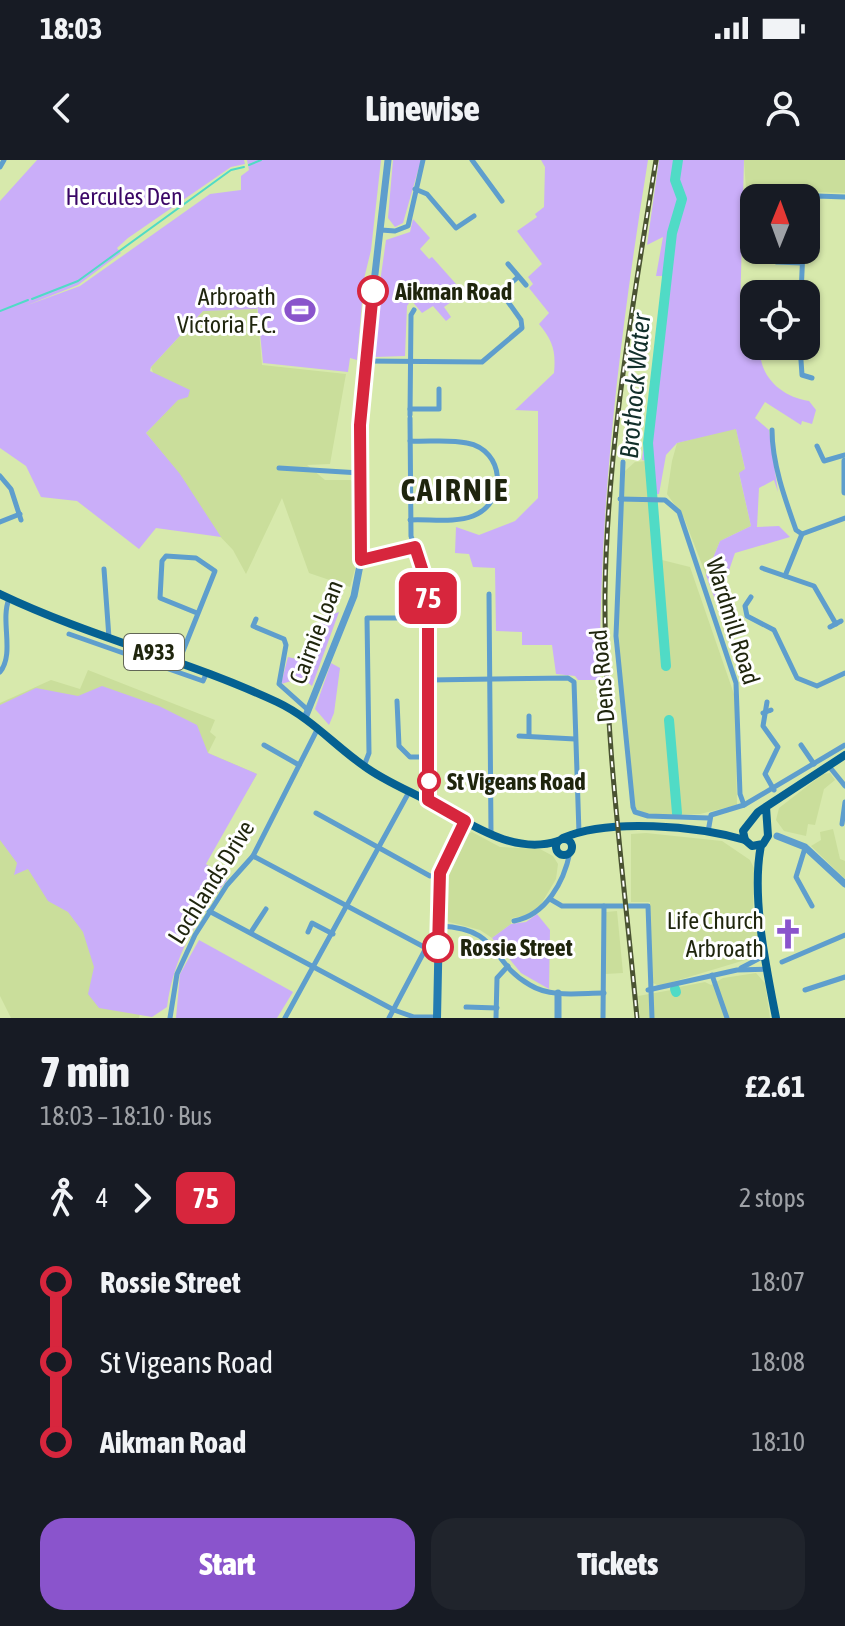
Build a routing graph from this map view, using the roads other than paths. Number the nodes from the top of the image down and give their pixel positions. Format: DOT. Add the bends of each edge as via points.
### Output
graph roads {
  1 [pos="4,160"];
  2 [pos="388,160"];
  3 [pos="423,160"];
  4 [pos="472,160"];
  5 [pos="0,167"];
  6 [pos="415,189"];
  7 [pos="820,196"];
  8 [pos="845,197"];
  9 [pos="502,201"];
  10 [pos="474,216"];
  11 [pos="381,230"];
  12 [pos="508,264"];
  13 [pos="518,277"];
  14 [pos="526,285"];
  15 [pos="414,310"];
  16 [pos="799,360"];
  17 [pos="364,361"];
  18 [pos="411,363"];
  19 [pos="812,378"];
  20 [pos="439,389"];
  21 [pos="410,414"];
  22 [pos="772,430"];
  23 [pos="410,441"];
  24 [pos="817,446"];
  25 [pos="845,458"];
  26 [pos="623,462"];
  27 [pos="279,468"];
  28 [pos="360,473"];
  29 [pos="0,476"];
  30 [pos="845,492"];
  31 [pos="620,499"];
  32 [pos="845,518"];
  33 [pos="410,520"];
  34 [pos="0,522"];
  35 [pos="802,534"];
  36 [pos="415,547"];
  37 [pos="361,560"];
  38 [pos="762,568"];
  39 [pos="104,569"];
  40 [pos="785,576"];
  41 [pos="489,594"];
  42 [pos="4,597"];
  43 [pos="751,597"];
  44 [pos="197,613"];
  45 [pos="768,617"];
  46 [pos="428,618"];
  47 [pos="256,619"];
  48 [pos="765,624"];
  49 [pos="836,624"];
  50 [pos="287,631"];
  51 [pos="69,634"];
  52 [pos="90,637"];
  53 [pos="109,638"];
  54 [pos="284,639"];
  55 [pos="179,661"];
  56 [pos="208,671"];
  57 [pos="0,672"];
  58 [pos="845,673"];
  59 [pos="429,680"];
  60 [pos="491,680"];
  61 [pos="397,701"];
  62 [pos="767,702"];
  63 [pos="771,710"];
  64 [pos="763,713"];
  65 [pos="306,714"];
  66 [pos="529,716"];
  67 [pos="319,728"];
  68 [pos="529,735"];
  69 [pos="519,736"];
  70 [pos="575,739"];
  71 [pos="264,745"];
  72 [pos="801,745"];
  73 [pos="845,745"];
  74 [pos="845,755"];
  75 [pos="428,757"];
  76 [pos="814,764"];
  77 [pos="299,765"];
  78 [pos="828,765"];
  79 [pos="364,766"];
  80 [pos="845,786"];
  81 [pos="774,790"];
  82 [pos="409,791"];
  83 [pos="428,800"];
  84 [pos="845,802"];
  85 [pos="744,805"];
  86 [pos="766,807"];
  87 [pos="316,813"];
  88 [pos="709,818"];
  89 [pos="465,821"];
  90 [pos="747,823"];
  91 [pos="841,824"];
  92 [pos="766,826"];
  93 [pos="708,832"];
  94 [pos="584,833"];
  95 [pos="491,834"];
  96 [pos="727,835"];
  97 [pos="777,836"];
  98 [pos="560,840"];
  99 [pos="756,843"];
  100 [pos="540,844"];
  101 [pos="805,847"];
  102 [pos="379,848"];
  103 [pos="565,851"];
  104 [pos="253,856"];
  105 [pos="430,876"];
  106 [pos="845,884"];
  107 [pos="550,899"];
  108 [pos="348,906"];
  109 [pos="604,906"];
  110 [pos="812,906"];
  111 [pos="266,909"];
  112 [pos="209,911"];
  113 [pos="514,921"];
  114 [pos="439,926"];
  115 [pos="251,932"];
  116 [pos="308,932"];
  117 [pos="333,934"];
  118 [pos="845,935"];
  119 [pos="766,955"];
  120 [pos="782,962"];
  121 [pos="508,966"];
  122 [pos="315,967"];
  123 [pos="768,969"];
  124 [pos="737,970"];
  125 [pos="712,975"];
  126 [pos="845,977"];
  127 [pos="648,990"];
  128 [pos="805,990"];
  129 [pos="558,993"];
  130 [pos="604,993"];
  131 [pos="466,1007"];
  132 [pos="497,1008"];
  133 [pos="394,1010"];
  134 [pos="170,1018"];
  135 [pos="285,1018"];
  136 [pos="389,1018"];
  137 [pos="437,1018"];
  138 [pos="496,1018"];
  139 [pos="558,1018"];
  140 [pos="603,1018"];
  141 [pos="652,1018"];
  142 [pos="727,1018"];
  143 [pos="776,1018"];
  1 -- 5 [label="street"];
  2 -- 11 [label="street, Cairnie Loan"];
  3 -- 6 [label="street"];
  4 -- 9 [label="street"];
  6 -- 10 [label="street" via="427,194 456,228"];
  6 -- 11 [label="street" via="408,226"];
  7 -- 8 [label="street"];
  11 -- 17 [label="street, Cairnie Loan"];
  12 -- 13 [label="street"];
  13 -- 14 [label="street"];
  13 -- 18 [label="street" via="498,290 522,328 490,357 474,364"];
  15 -- 18 [label="street"];
  16 -- 19 [label="street" via="799,371"];
  17 -- 18 [label="street"];
  17 -- 28 [label="street, Cairnie Loan"];
  18 -- 21 [label="street"];
  20 -- 21 [label="street" via="439,409"];
  21 -- 23 [label="street"];
  22 -- 35 [label="street" via="782,488"];
  23 -- 33 [label="street"];
  23 -- 33 [label="street" via="477,446 495,463 499,480 491,503 474,516"];
  24 -- 25 [label="street" via="824,461"];
  25 -- 30 [label="street"];
  26 -- 31 [label="street, Dens Road"];
  27 -- 28 [label="street"];
  28 -- 37 [label="street, Cairnie Loan"];
  29 -- 34 [label="street" via="21,517"];
  31 -- 85 [label="street, Wardmill Road" via="662,500 679,512 736,683"];
  31 -- 88 [label="street, Dens Road" via="616,647 633,807 648,816"];
  32 -- 35 [label="street"];
  33 -- 36 [label="street"];
  35 -- 40 [label="street"];
  36 -- 37 [label="street, Cairnie Loan"];
  36 -- 46 [label="street" via="426,573"];
  37 -- 65 [label="street, Cairnie Loan" via="354,596"];
  38 -- 40 [label="street"];
  39 -- 53 [label="street"];
  40 -- 49 [label="street" via="817,589"];
  41 -- 60 [label="street"];
  42 -- 52 [label="main road, A933"];
  42 -- 57 [label="street" via="6,656"];
  43 -- 48 [label="street" via="745,606 747,616"];
  44 -- 44 [label="street" via="215,571 196,558 166,556 160,598"];
  44 -- 55 [label="street"];
  45 -- 48 [label="street"];
  46 -- 59 [label="street"];
  46 -- 79 [label="street" via="367,618 369,753"];
  47 -- 54 [label="street" via="253,626"];
  48 -- 58 [label="street" via="774,630 797,678 807,686"];
  50 -- 54 [label="street"];
  51 -- 52 [label="street"];
  52 -- 53 [label="main road, A933"];
  52 -- 56 [label="street" via="203,681"];
  53 -- 55 [label="main road, A933"];
  54 -- 65 [label="street" via="279,684"];
  55 -- 56 [label="main road, A933"];
  56 -- 65 [label="main road, A933"];
  59 -- 60 [label="street"];
  59 -- 75 [label="street"];
  60 -- 70 [label="street" via="572,680"];
  60 -- 95 [label="street"];
  61 -- 75 [label="street" via="399,746 410,757"];
  62 -- 64 [label="street"];
  63 -- 64 [label="street"];
  64 -- 81 [label="street" via="763,726 777,741 765,774"];
  65 -- 67 [label="main road, A933"];
  66 -- 68 [label="street"];
  67 -- 77 [label="street, Lochlands Drive"];
  67 -- 79 [label="main road, A933"];
  68 -- 69 [label="street"];
  68 -- 70 [label="street"];
  70 -- 94 [label="street"];
  71 -- 77 [label="street"];
  72 -- 76 [label="street"];
  73 -- 76 [label="street"];
  74 -- 78 [label="main road"];
  75 -- 83 [label="street"];
  76 -- 81 [label="street"];
  77 -- 104 [label="street, Lochlands Drive"];
  78 -- 80 [label="street"];
  78 -- 86 [label="main road"];
  79 -- 82 [label="main road, A933"];
  81 -- 85 [label="street"];
  82 -- 83 [label="main road, A933"];
  82 -- 102 [label="street"];
  83 -- 89 [label="main road, A933"];
  84 -- 91 [label="street"];
  85 -- 88 [label="street"];
  86 -- 90 [label="main road"];
  86 -- 92 [label="main road"];
  87 -- 102 [label="street"];
  88 -- 93 [label="street"];
  89 -- 95 [label="main road, A933"];
  89 -- 114 [label="main road" via="441,866"];
  90 -- 92 [label="main road"];
  90 -- 96 [label="main road"];
  90 -- 99 [label="main road"];
  92 -- 97 [label="main road"];
  92 -- 99 [label="main road"];
  93 -- 94 [label="main road, A933" via="627,827"];
  93 -- 96 [label="main road, A933"];
  94 -- 98 [label="main road, A933"];
  94 -- 103 [label="main road"];
  95 -- 100 [label="main road, A933"];
  96 -- 99 [label="main road, A933"];
  97 -- 99 [label="main road"];
  97 -- 101 [label="street"];
  98 -- 100 [label="main road, A933"];
  98 -- 103 [label="main road"];
  98 -- 103 [label="main road"];
  99 -- 119 [label="main road"];
  100 -- 103 [label="main road, A933"];
  101 -- 106 [label="street"];
  101 -- 110 [label="street" via="796,872"];
  102 -- 105 [label="street"];
  102 -- 108 [label="street"];
  103 -- 107 [label="street" via="565,865"];
  104 -- 108 [label="street"];
  104 -- 112 [label="street, Lochlands Drive"];
  107 -- 109 [label="street" via="562,906"];
  107 -- 113 [label="street"];
  108 -- 117 [label="street"];
  108 -- 133 [label="street" via="426,948"];
  109 -- 127 [label="street" via="648,906"];
  109 -- 130 [label="street"];
  111 -- 115 [label="street"];
  112 -- 115 [label="street"];
  112 -- 134 [label="street, Lochlands Drive" via="177,974"];
  114 -- 121 [label="street" via="480,935"];
  114 -- 137 [label="main road"];
  115 -- 122 [label="street"];
  116 -- 117 [label="street" via="312,923"];
  117 -- 122 [label="street"];
  118 -- 120 [label="street"];
  119 -- 123 [label="main road"];
  119 -- 124 [label="street"];
  121 -- 129 [label="street" via="531,987"];
  121 -- 132 [label="street" via="497,978"];
  122 -- 133 [label="street"];
  122 -- 135 [label="street"];
  123 -- 124 [label="street"];
  123 -- 143 [label="main road"];
  124 -- 125 [label="street"];
  125 -- 127 [label="street"];
  125 -- 142 [label="street"];
  126 -- 128 [label="street"];
  127 -- 141 [label="street"];
  129 -- 130 [label="street"];
  129 -- 139 [label="street"];
  130 -- 140 [label="street"];
  131 -- 132 [label="street"];
  132 -- 138 [label="street"];
  133 -- 136 [label="street"];
  133 -- 137 [label="street"];
}
